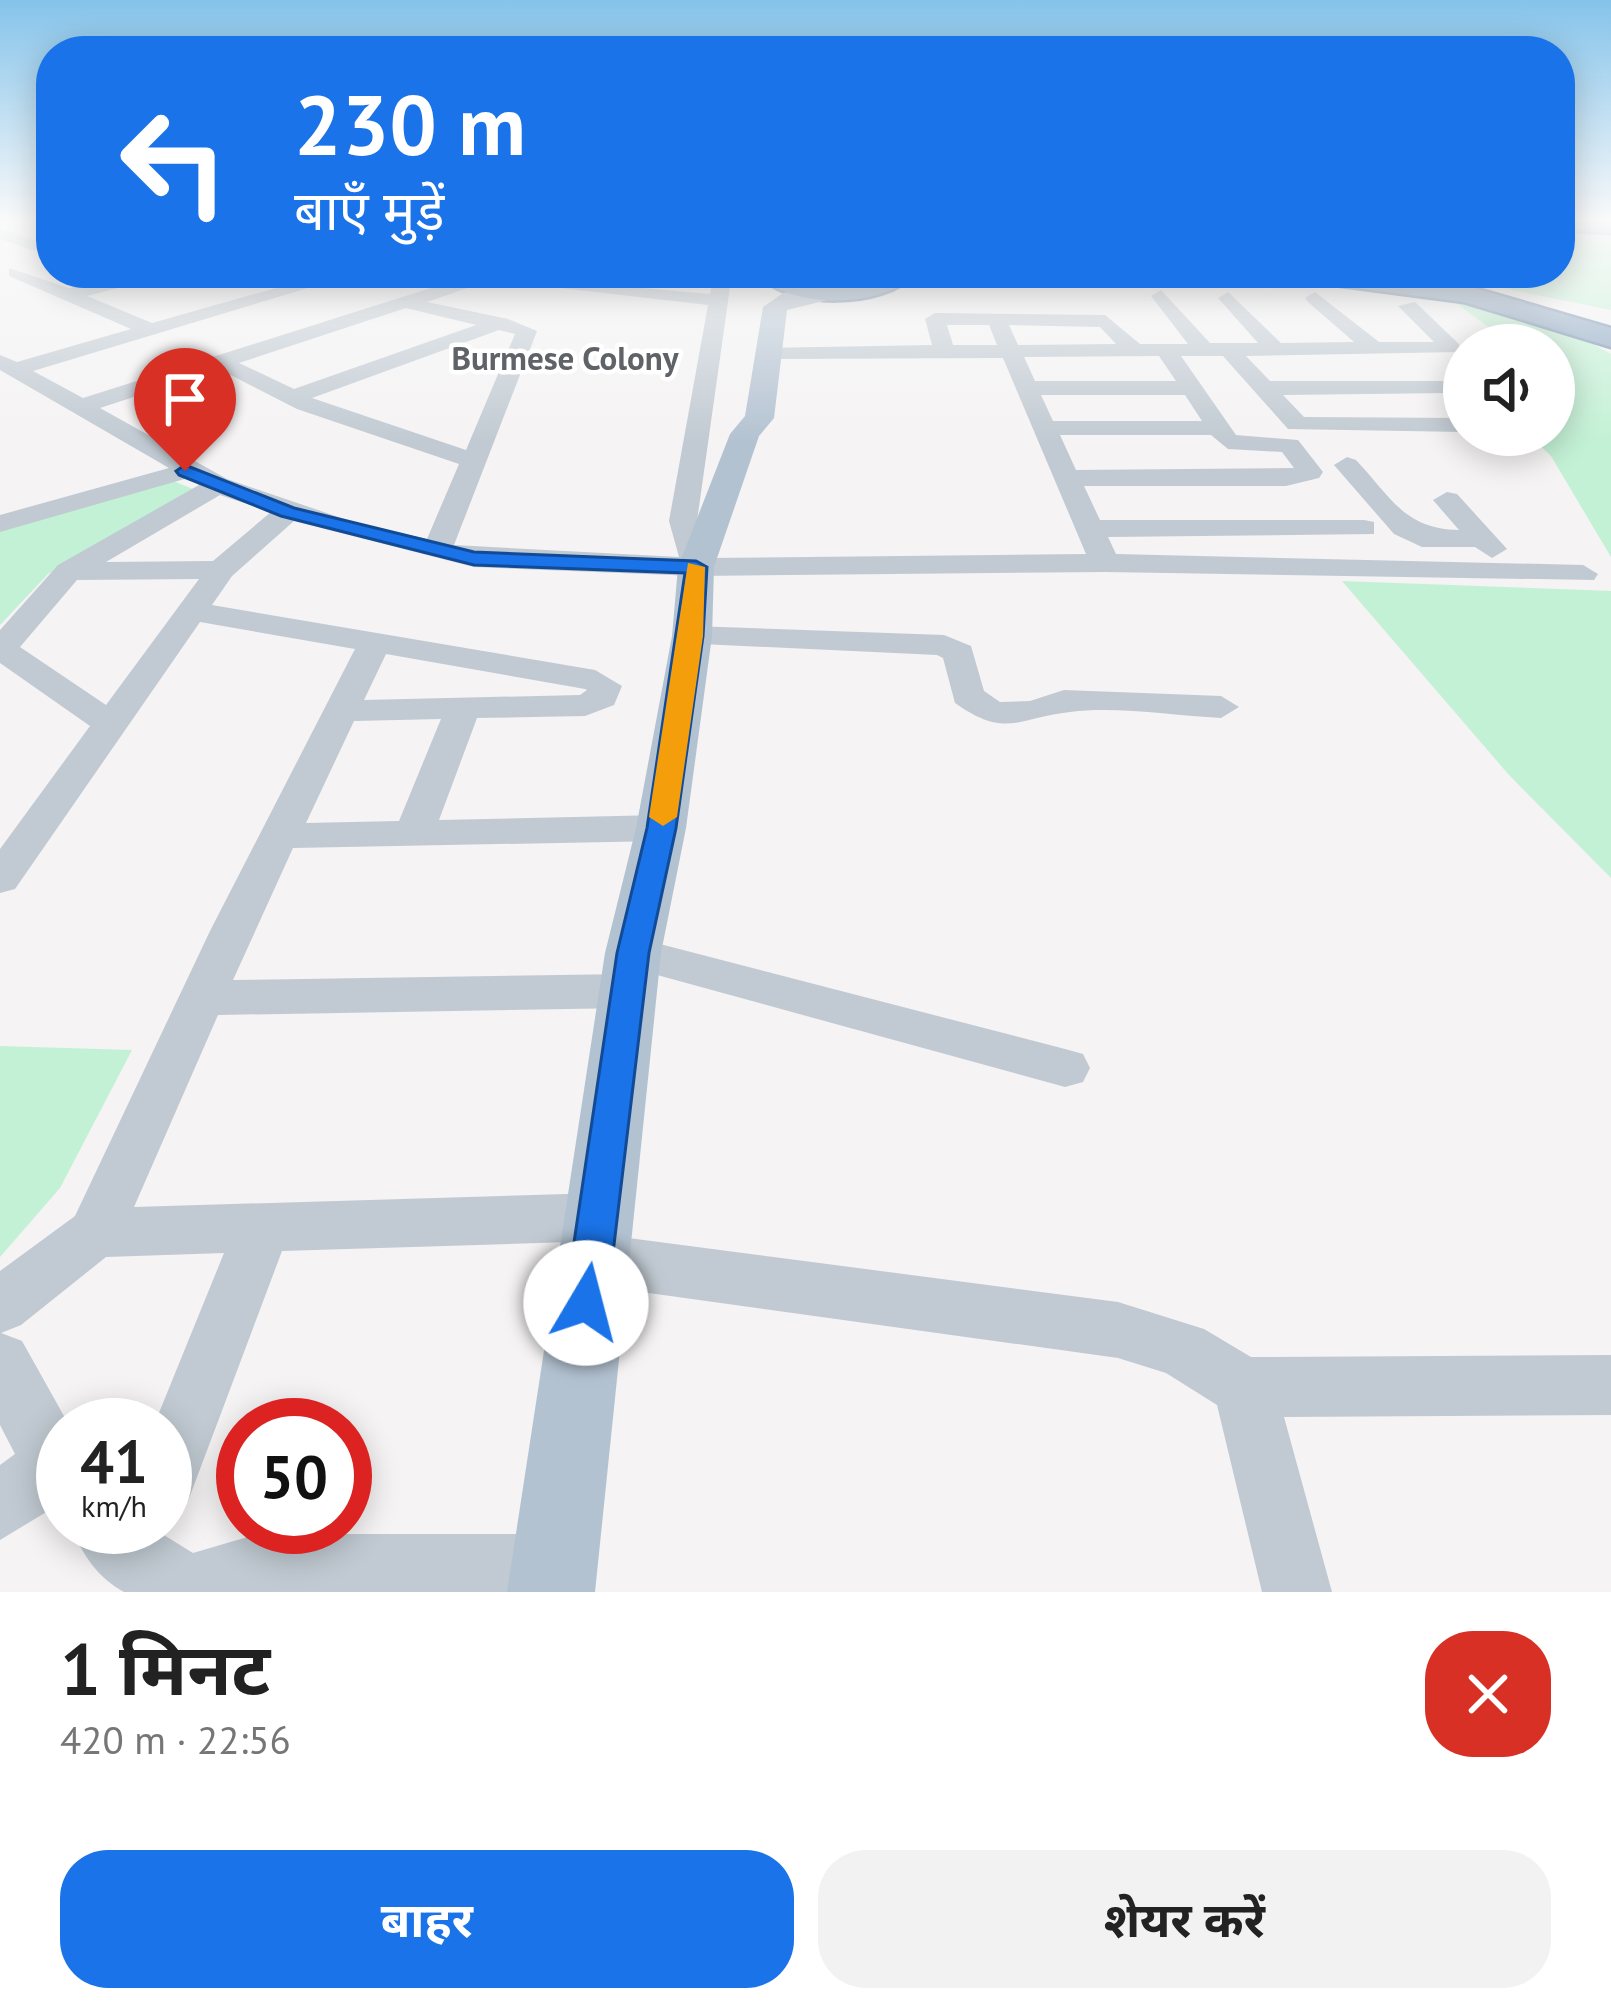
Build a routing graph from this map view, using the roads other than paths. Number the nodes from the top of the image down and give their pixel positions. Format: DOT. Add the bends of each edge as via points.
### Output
graph roads {
  1 [pos="70,294"];
  2 [pos="277,294"];
  3 [pos="428,294"];
  4 [pos="668,294"];
  5 [pos="718,294"];
  6 [pos="753,294"];
  7 [pos="812,294"];
  8 [pos="1319,294"];
  9 [pos="1456,294"];
  10 [pos="1508,294"];
  11 [pos="1161,296"];
  12 [pos="1228,298"];
  13 [pos="717,300"];
  14 [pos="251,302"];
  15 [pos="404,302"];
  16 [pos="1408,306"];
  17 [pos="996,319"];
  18 [pos="1611,319"];
  19 [pos="501,322"];
  20 [pos="338,325"];
  21 [pos="152,331"];
  22 [pos="1611,338"];
  23 [pos="1276,350"];
  24 [pos="1374,350"];
  25 [pos="1009,351"];
  26 [pos="1217,351"];
  27 [pos="944,352"];
  28 [pos="1135,352"];
  29 [pos="1167,352"];
  30 [pos="768,353"];
  31 [pos="223,363"];
  32 [pos="8,365"];
  33 [pos="1443,386"];
  34 [pos="1025,388"];
  35 [pos="1190,388"];
  36 [pos="1261,388"];
  37 [pos="294,397"];
  38 [pos="80,407"];
  39 [pos="1443,425"];
  40 [pos="1042,428"];
  41 [pos="1214,428"];
  42 [pos="745,434"];
  43 [pos="473,461"];
  44 [pos="1347,465"];
  45 [pos="185,471"];
  46 [pos="1064,478"];
  47 [pos="218,485"];
  48 [pos="1447,500"];
  49 [pos="288,512"];
  50 [pos="5,517"];
  51 [pos="1364,528"];
  52 [pos="1089,529"];
  53 [pos="1484,539"];
  54 [pos="437,550"];
  55 [pos="1105,563"];
  56 [pos="696,567"];
  57 [pos="221,570"];
  58 [pos="69,571"];
  59 [pos="1512,572"];
  60 [pos="1583,574"];
  61 [pos="192,611"];
  62 [pos="692,636"];
  63 [pos="376,640"];
  64 [pos="0,649"];
  65 [pos="464,707"];
  66 [pos="1221,707"];
  67 [pos="342,710"];
  68 [pos="111,724"];
  69 [pos="662,828"];
  70 [pos="414,833"];
  71 [pos="280,836"];
  72 [pos="0,879"];
  73 [pos="630,972"];
  74 [pos="204,998"];
  75 [pos="1065,1068"];
  76 [pos="263,1227"];
  77 [pos="95,1233"];
  78 [pos="596,1238"];
  79 [pos="0,1306"];
  80 [pos="0,1362"];
  81 [pos="1611,1384"];
  82 [pos="1244,1387"];
  83 [pos="192,1409"];
  84 [pos="36,1430"];
  85 [pos="36,1485"];
  86 [pos="0,1506"];
  87 [pos="152,1559"];
  88 [pos="554,1581"];
  89 [pos="1297,1592"];
  1 -- 21 [label="street"];
  2 -- 14 [label="street"];
  3 -- 15 [label="street"];
  4 -- 13 [label="street"];
  5 -- 13 [label="street"];
  6 -- 42 [label="main road" via="735,418"];
  7 -- 30 [label="main road" via="775,307"];
  8 -- 24 [label="street"];
  9 -- 22 [label="highway"];
  10 -- 18 [label="highway"];
  11 -- 26 [label="street"];
  12 -- 23 [label="street"];
  13 -- 56 [label="street" via="683,521"];
  14 -- 20 [label="street"];
  14 -- 21 [label="street"];
  15 -- 19 [label="street"];
  15 -- 20 [label="street"];
  16 -- 24 [label="street" via="1452,348"];
  17 -- 25 [label="street"];
  17 -- 27 [label="street" via="935,320"];
  17 -- 28 [label="street" via="1105,321"];
  19 -- 37 [label="street"];
  19 -- 43 [label="street" via="521,326 526,342"];
  20 -- 31 [label="street"];
  21 -- 32 [label="street"];
  23 -- 24 [label="street"];
  23 -- 26 [label="street"];
  25 -- 27 [label="street"];
  25 -- 28 [label="street"];
  25 -- 34 [label="street"];
  26 -- 29 [label="street"];
  26 -- 36 [label="street"];
  27 -- 30 [label="street"];
  28 -- 29 [label="street"];
  29 -- 35 [label="street"];
  30 -- 42 [label="main road" via="759,418"];
  31 -- 37 [label="street"];
  31 -- 38 [label="street"];
  32 -- 38 [label="street"];
  33 -- 36 [label="street"];
  34 -- 35 [label="street"];
  34 -- 40 [label="street"];
  35 -- 41 [label="street"];
  36 -- 39 [label="street" via="1297,424"];
  37 -- 43 [label="street"];
  38 -- 45 [label="street"];
  40 -- 41 [label="street"];
  40 -- 46 [label="street"];
  41 -- 46 [label="street" via="1228,442 1289,445 1310,472"];
  42 -- 56 [label="main road"];
  43 -- 54 [label="street"];
  44 -- 53 [label="street" via="1404,528 1423,538"];
  45 -- 47 [label="street"];
  45 -- 50 [label="street"];
  46 -- 52 [label="street"];
  47 -- 49 [label="street"];
  47 -- 58 [label="street"];
  48 -- 53 [label="street"];
  49 -- 54 [label="street"];
  49 -- 57 [label="street"];
  51 -- 52 [label="street"];
  52 -- 55 [label="street"];
  53 -- 59 [label="street"];
  54 -- 56 [label="street" via="524,564"];
  55 -- 56 [label="street"];
  55 -- 59 [label="street"];
  56 -- 62 [label="main road"];
  57 -- 58 [label="street"];
  57 -- 61 [label="street"];
  58 -- 64 [label="street"];
  59 -- 60 [label="street"];
  61 -- 63 [label="street"];
  61 -- 68 [label="street"];
  62 -- 66 [label="street" via="944,645 958,653 967,696 992,713 1034,712 1064,700"];
  62 -- 69 [label="main road"];
  63 -- 65 [label="street" via="605,686 602,698 585,705"];
  63 -- 67 [label="street"];
  64 -- 68 [label="street"];
  65 -- 67 [label="street"];
  65 -- 70 [label="street"];
  67 -- 71 [label="street"];
  68 -- 72 [label="street"];
  69 -- 70 [label="street"];
  69 -- 73 [label="main road"];
  70 -- 71 [label="street"];
  71 -- 74 [label="street"];
  73 -- 74 [label="street"];
  73 -- 75 [label="street"];
  73 -- 78 [label="main road"];
  74 -- 77 [label="street"];
  76 -- 77 [label="street"];
  76 -- 78 [label="street"];
  76 -- 83 [label="street"];
  77 -- 79 [label="street"];
  78 -- 82 [label="street" via="1118,1330 1182,1349"];
  78 -- 88 [label="main road"];
  80 -- 84 [label="street"];
  81 -- 82 [label="street"];
  82 -- 89 [label="street"];
  85 -- 86 [label="street"];
  87 -- 88 [label="street"];
}
